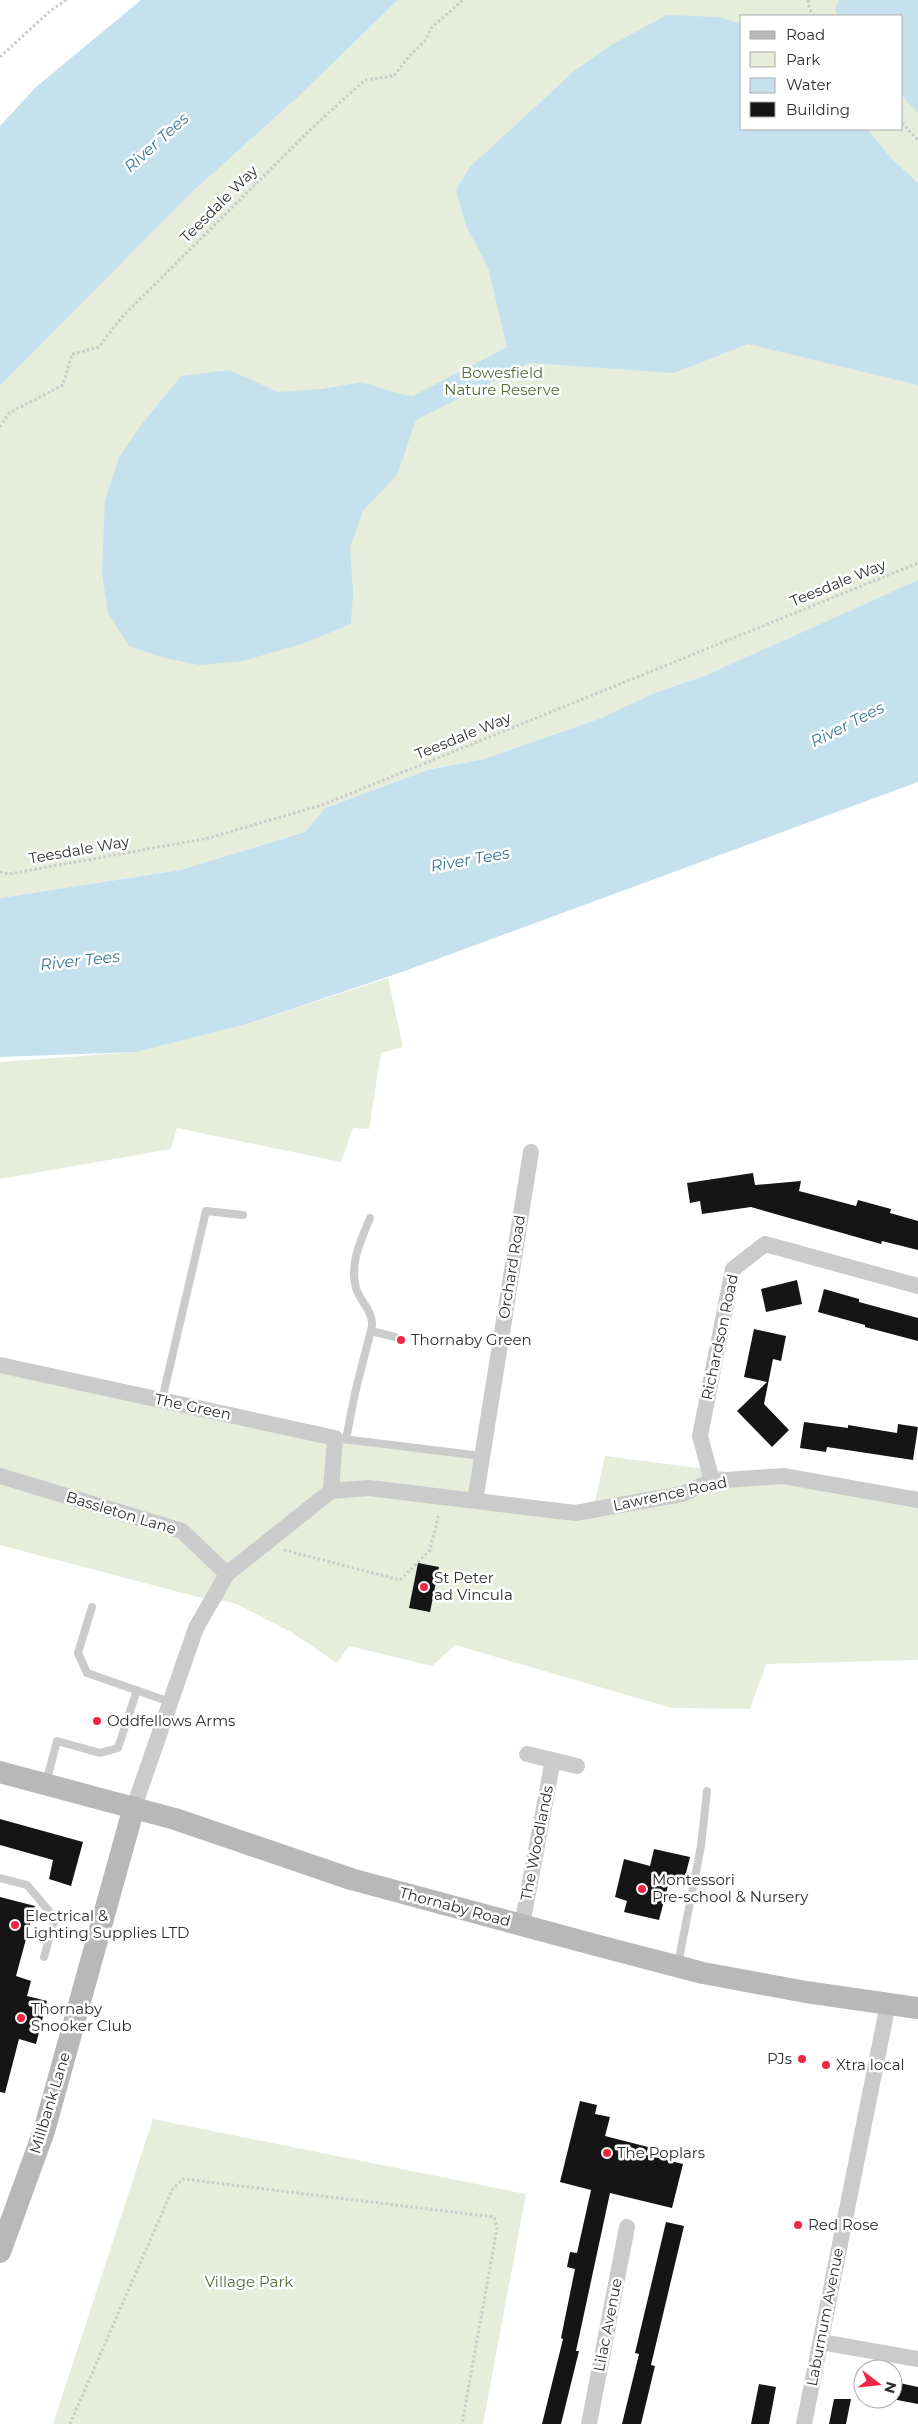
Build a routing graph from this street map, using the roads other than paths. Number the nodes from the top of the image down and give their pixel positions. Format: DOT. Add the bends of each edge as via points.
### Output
graph roads {
  1 [pos="531,1152"];
  2 [pos="243,1215"];
  3 [pos="370,1218"];
  4 [pos="918,1286"];
  5 [pos="371,1331"];
  6 [pos="395,1337"];
  7 [pos="0,1364"];
  8 [pos="162,1400"];
  9 [pos="341,1439"];
  10 [pos="482,1456"];
  11 [pos="0,1476"];
  12 [pos="712,1482"];
  13 [pos="331,1491"];
  14 [pos="918,1500"];
  15 [pos="475,1501"];
  16 [pos="227,1574"];
  17 [pos="92,1607"];
  18 [pos="137,1690"];
  19 [pos="170,1702"];
  20 [pos="527,1754"];
  21 [pos="553,1760"];
  22 [pos="577,1766"];
  23 [pos="0,1772"];
  24 [pos="46,1785"];
  25 [pos="708,1791"];
  26 [pos="134,1807"];
  27 [pos="0,1878"];
  28 [pos="522,1925"];
  29 [pos="44,1957"];
  30 [pos="678,1966"];
  31 [pos="888,2004"];
  32 [pos="918,2008"];
  33 [pos="627,2227"];
  34 [pos="0,2252"];
  35 [pos="821,2342"];
  36 [pos="918,2360"];
  37 [pos="589,2424"];
  38 [pos="804,2424"];
  1 -- 10 [label="street, Orchard Road"];
  2 -- 8 [label="lane" via="206,1212"];
  3 -- 5 [label="lane" via="358,1247 354,1273 357,1290 373,1320"];
  4 -- 12 [label="street, Richardson Road" via="765,1244 733,1269 700,1436"];
  5 -- 6 [label="lane"];
  5 -- 9 [label="lane"];
  7 -- 8 [label="street, The Green"];
  8 -- 9 [label="street, The Green"];
  9 -- 10 [label="lane"];
  9 -- 13 [label="street"];
  10 -- 15 [label="street, Orchard Road"];
  11 -- 16 [label="street, Bassleton Lane" via="182,1531"];
  12 -- 14 [label="street, Lawrence Road" via="783,1476"];
  12 -- 15 [label="street, Lawrence Road" via="682,1494 574,1513"];
  13 -- 15 [label="street, Lawrence Road" via="369,1488"];
  13 -- 16 [label="street"];
  16 -- 19 [label="street" via="196,1628"];
  17 -- 18 [label="lane" via="78,1653 87,1673"];
  18 -- 19 [label="lane"];
  18 -- 24 [label="lane" via="118,1748 100,1753 57,1741"];
  19 -- 26 [label="street"];
  20 -- 21 [label="street"];
  21 -- 22 [label="street"];
  21 -- 28 [label="street, The Woodlands"];
  23 -- 24 [label="street, Thornaby Road"];
  24 -- 26 [label="street, Thornaby Road"];
  25 -- 30 [label="lane"];
  26 -- 28 [label="street, Thornaby Road" via="351,1879"];
  26 -- 34 [label="street, Millbank Lane" via="44,2131"];
  27 -- 29 [label="lane" via="27,1885 55,1918"];
  28 -- 30 [label="street, Thornaby Road"];
  30 -- 31 [label="street, Thornaby Road" via="806,1992"];
  31 -- 32 [label="street, Thornaby Road"];
  31 -- 35 [label="street, Laburnum Avenue"];
  33 -- 37 [label="street, Lilac Avenue"];
  35 -- 36 [label="street"];
  35 -- 38 [label="street, Laburnum Avenue"];
}
